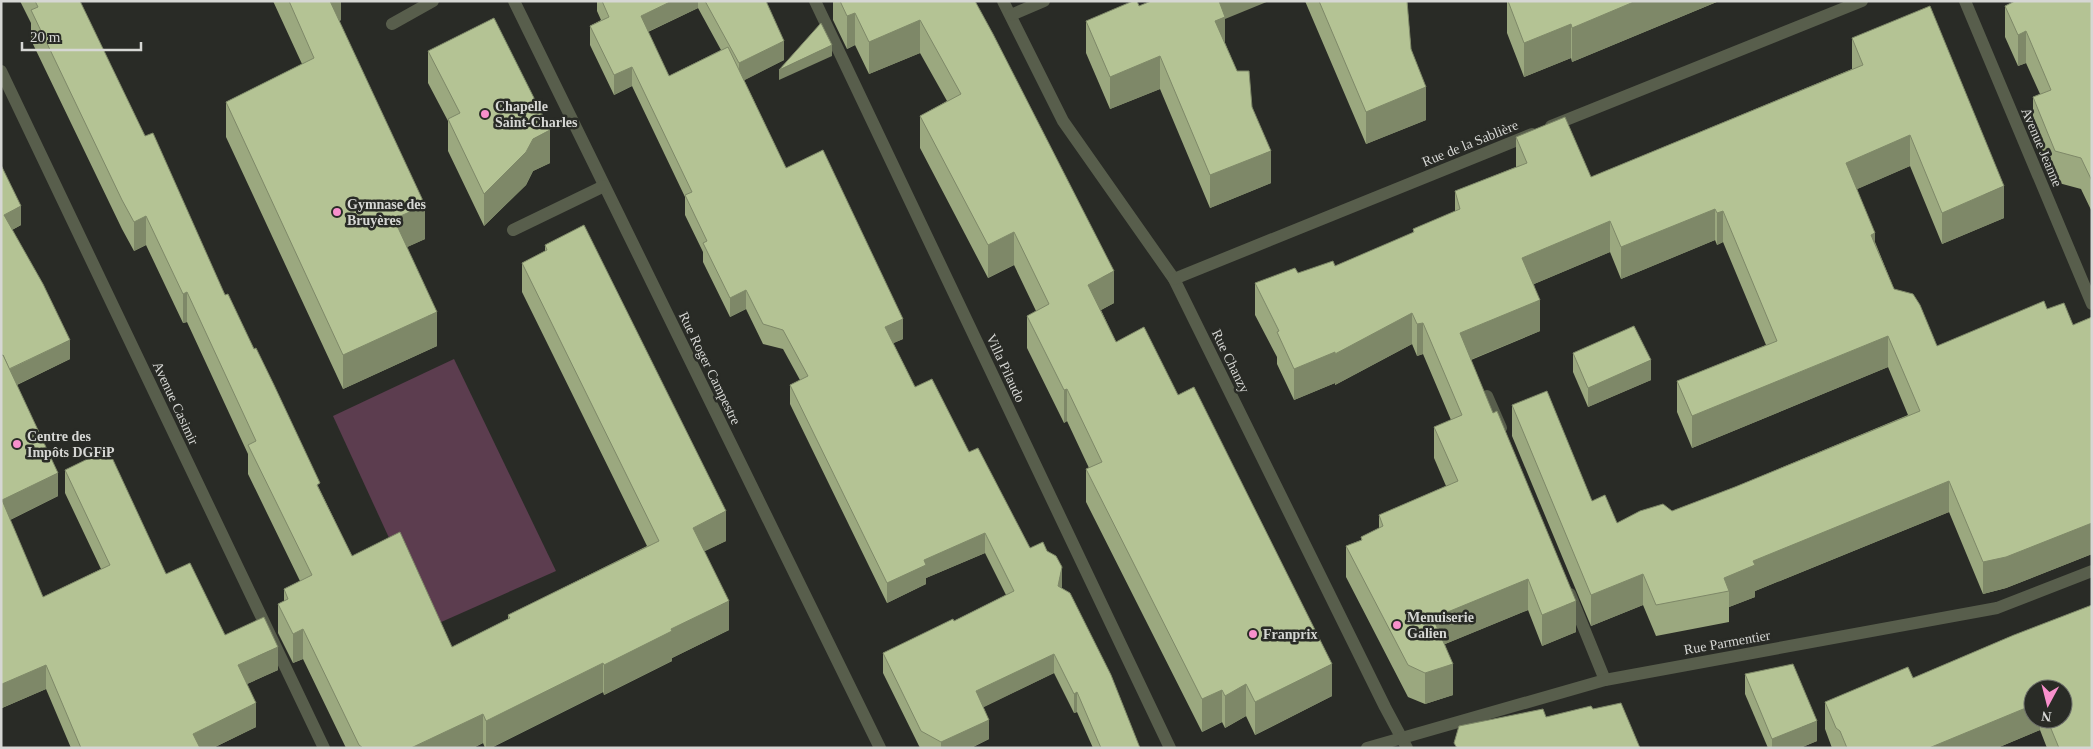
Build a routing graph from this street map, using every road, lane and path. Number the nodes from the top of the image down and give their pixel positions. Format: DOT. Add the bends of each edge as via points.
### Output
graph roads {
  1 [pos="406,1"];
  2 [pos="433,1"];
  3 [pos="514,1"];
  4 [pos="815,1"];
  5 [pos="1003,1"];
  6 [pos="1044,1"];
  7 [pos="1862,1"];
  8 [pos="1966,1"];
  9 [pos="421,8"];
  10 [pos="1011,15"];
  11 [pos="392,24"];
  12 [pos="1,71"];
  13 [pos="604,186"];
  14 [pos="514,230"];
  15 [pos="1174,279"];
  16 [pos="2092,304"];
  17 [pos="1488,396"];
  18 [pos="1506,441"];
  19 [pos="2092,571"];
  20 [pos="1565,584"];
  21 [pos="1605,680"];
  22 [pos="1405,743"];
  23 [pos="324,748"];
  24 [pos="880,748"];
  25 [pos="1170,748"];
  26 [pos="1367,748"];
  1 -- 9 [label="street"];
  2 -- 9 [label="street"];
  3 -- 13 [label="street, Rue Roger Campestre"];
  4 -- 25 [label="street, Villa Pilaudo"];
  5 -- 10 [label="street, Rue Chanzy"];
  6 -- 10 [label="street"];
  7 -- 15 [label="street, Rue de la Sablière"];
  8 -- 16 [label="street, Avenue Jeanne"];
  9 -- 11 [label="street"];
  10 -- 15 [label="street, Rue Chanzy" via="1063,121"];
  12 -- 23 [label="street, Avenue Casimir"];
  13 -- 14 [label="street"];
  13 -- 24 [label="street, Rue Roger Campestre"];
  15 -- 22 [label="street, Rue Chanzy"];
  17 -- 18 [label="street"];
  19 -- 21 [label="street, Rue Parmentier" via="1997,608"];
  20 -- 21 [label="street"];
  21 -- 22 [label="street, Rue Parmentier"];
  22 -- 26 [label="street, Rue Parmentier"];
}
